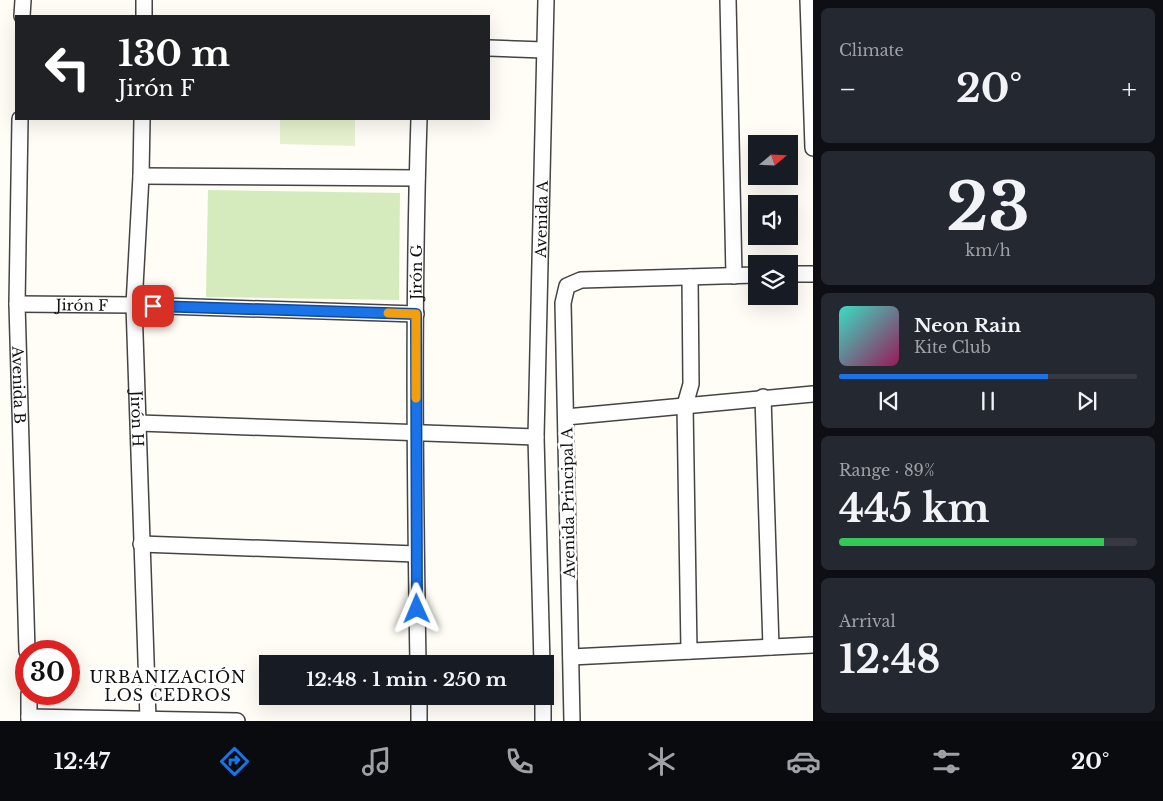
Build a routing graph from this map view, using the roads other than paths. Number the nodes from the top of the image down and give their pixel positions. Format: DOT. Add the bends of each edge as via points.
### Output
graph roads {
  1 [pos="23,0"];
  2 [pos="144,0"];
  3 [pos="546,0"];
  4 [pos="728,0"];
  5 [pos="808,0"];
  6 [pos="22,15"];
  7 [pos="144,15"];
  8 [pos="490,48"];
  9 [pos="544,50"];
  10 [pos="20,120"];
  11 [pos="142,120"];
  12 [pos="420,120"];
  13 [pos="813,148"];
  14 [pos="141,176"];
  15 [pos="417,178"];
  16 [pos="798,274"];
  17 [pos="813,274"];
  18 [pos="748,275"];
  19 [pos="734,276"];
  20 [pos="690,277"];
  21 [pos="17,304"];
  22 [pos="134,305"];
  23 [pos="416,314"];
  24 [pos="813,394"];
  25 [pos="763,398"];
  26 [pos="685,405"];
  27 [pos="566,417"];
  28 [pos="139,423"];
  29 [pos="416,434"];
  30 [pos="536,437"];
  31 [pos="141,544"];
  32 [pos="416,554"];
  33 [pos="27,640"];
  34 [pos="813,645"];
  35 [pos="771,647"];
  36 [pos="689,651"];
  37 [pos="418,655"];
  38 [pos="542,655"];
  39 [pos="571,657"];
  40 [pos="28,705"];
  41 [pos="419,705"];
  42 [pos="543,705"];
  43 [pos="29,719"];
  44 [pos="148,719"];
  45 [pos="236,721"];
  46 [pos="419,721"];
  47 [pos="543,721"];
  48 [pos="572,721"];
  1 -- 6 [label="street"];
  2 -- 7 [label="street"];
  3 -- 9 [label="street, Avenida A"];
  4 -- 19 [label="street"];
  5 -- 13 [label="street"];
  8 -- 9 [label="street"];
  9 -- 30 [label="street, Avenida A"];
  10 -- 21 [label="street, Avenida B"];
  11 -- 14 [label="street, Jirón H"];
  12 -- 15 [label="street, Jirón G"];
  14 -- 15 [label="street"];
  14 -- 22 [label="street, Jirón H"];
  15 -- 23 [label="street, Jirón G"];
  16 -- 17 [label="street"];
  18 -- 19 [label="street"];
  19 -- 20 [label="street"];
  20 -- 26 [label="street" via="691,384"];
  20 -- 27 [label="street, Avenida Principal A" via="581,280 567,286 563,303"];
  21 -- 22 [label="street, Jirón F"];
  21 -- 33 [label="street, Avenida B"];
  22 -- 23 [label="street, Jirón F"];
  22 -- 28 [label="street, Jirón H"];
  23 -- 29 [label="street, Jirón G"];
  24 -- 25 [label="street"];
  25 -- 26 [label="street"];
  25 -- 35 [label="street"];
  26 -- 27 [label="street"];
  26 -- 36 [label="street"];
  27 -- 39 [label="street, Avenida Principal A"];
  28 -- 29 [label="street"];
  28 -- 31 [label="street, Jirón H"];
  29 -- 30 [label="street"];
  29 -- 32 [label="street, Jirón G"];
  30 -- 38 [label="street, Avenida Principal A"];
  31 -- 32 [label="street"];
  31 -- 44 [label="street, Jirón H"];
  32 -- 37 [label="street, Jirón G"];
  34 -- 35 [label="street"];
  35 -- 36 [label="street"];
  36 -- 39 [label="street"];
  39 -- 48 [label="street, Avenida Principal A"];
  40 -- 43 [label="street"];
  41 -- 46 [label="street"];
  42 -- 47 [label="street"];
  43 -- 44 [label="street"];
  44 -- 45 [label="street"];
}
